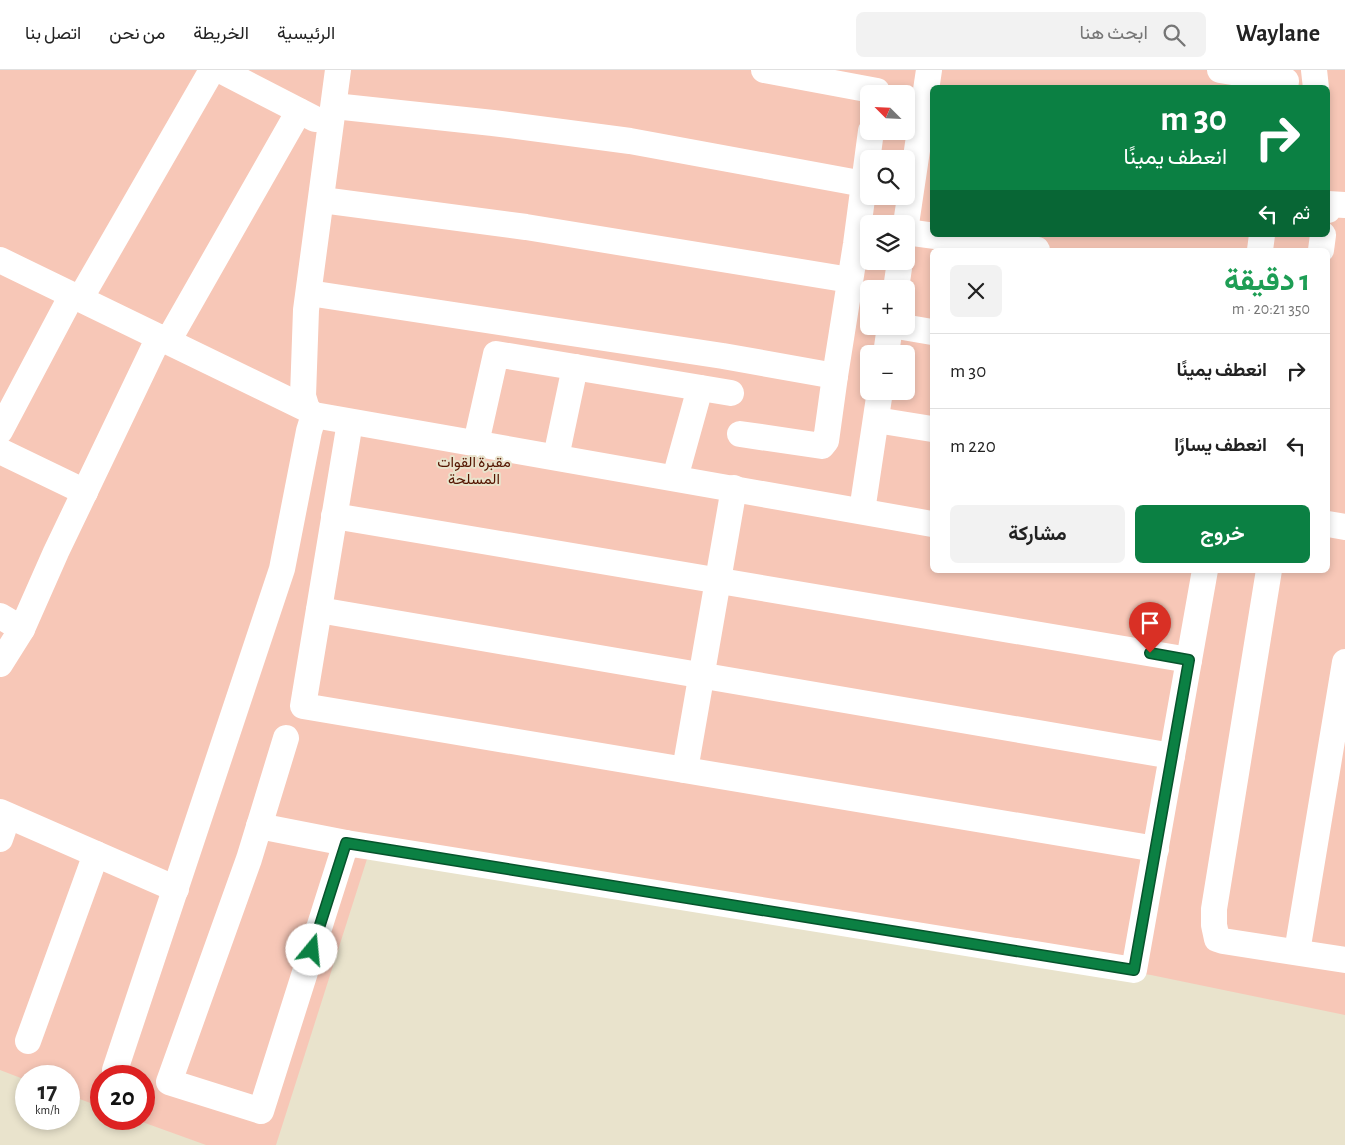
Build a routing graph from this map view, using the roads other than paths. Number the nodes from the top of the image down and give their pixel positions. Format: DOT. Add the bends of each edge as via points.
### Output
graph roads {
  1 [pos="212,70"];
  2 [pos="220,70"];
  3 [pos="338,70"];
  4 [pos="764,70"];
  5 [pos="929,70"];
  6 [pos="1220,70"];
  7 [pos="1314,70"];
  8 [pos="878,85"];
  9 [pos="1285,85"];
  10 [pos="1316,85"];
  11 [pos="299,111"];
  12 [pos="332,117"];
  13 [pos="926,128"];
  14 [pos="860,183"];
  15 [pos="322,200"];
  16 [pos="861,205"];
  17 [pos="908,215"];
  18 [pos="915,233"];
  19 [pos="930,235"];
  20 [pos="942,237"];
  21 [pos="1022,248"];
  22 [pos="0,260"];
  23 [pos="850,280"];
  24 [pos="309,293"];
  25 [pos="76,297"];
  26 [pos="915,329"];
  27 [pos="930,332"];
  28 [pos="163,339"];
  29 [pos="575,367"];
  30 [pos="834,376"];
  31 [pos="700,388"];
  32 [pos="731,393"];
  33 [pos="879,400"];
  34 [pos="311,412"];
  35 [pos="876,420"];
  36 [pos="350,422"];
  37 [pos="930,429"];
  38 [pos="0,431"];
  39 [pos="740,434"];
  40 [pos="476,443"];
  41 [pos="0,451"];
  42 [pos="556,457"];
  43 [pos="675,478"];
  44 [pos="734,488"];
  45 [pos="85,492"];
  46 [pos="862,511"];
  47 [pos="334,516"];
  48 [pos="930,524"];
  49 [pos="1330,524"];
  50 [pos="1345,527"];
  51 [pos="1198,573"];
  52 [pos="1269,573"];
  53 [pos="718,580"];
  54 [pos="319,610"];
  55 [pos="0,616"];
  56 [pos="22,629"];
  57 [pos="1189,660"];
  58 [pos="1345,662"];
  59 [pos="0,664"];
  60 [pos="701,675"];
  61 [pos="286,738"];
  62 [pos="1172,756"];
  63 [pos="685,770"];
  64 [pos="3,822"];
  65 [pos="259,826"];
  66 [pos="346,843"];
  67 [pos="1156,849"];
  68 [pos="96,854"];
  69 [pos="176,889"];
  70 [pos="1297,952"];
  71 [pos="1345,960"];
  72 [pos="28,1041"];
  73 [pos="117,1065"];
  1 -- 25 [label="lane"];
  2 -- 11 [label="lane"];
  3 -- 12 [label="lane"];
  4 -- 8 [label="lane"];
  5 -- 13 [label="lane"];
  6 -- 9 [label="lane" via="1286,81"];
  7 -- 10 [label="lane"];
  11 -- 12 [label="lane"];
  11 -- 28 [label="lane"];
  12 -- 14 [label="lane" via="493,123 630,141"];
  12 -- 15 [label="lane"];
  13 -- 17 [label="lane"];
  15 -- 23 [label="lane" via="526,227"];
  15 -- 24 [label="lane"];
  16 -- 23 [label="lane"];
  18 -- 19 [label="lane"];
  20 -- 21 [label="lane"];
  22 -- 25 [label="lane"];
  23 -- 30 [label="lane"];
  24 -- 30 [label="lane"];
  24 -- 34 [label="lane" via="302,396"];
  25 -- 28 [label="lane"];
  25 -- 38 [label="lane"];
  26 -- 27 [label="lane"];
  28 -- 34 [label="lane"];
  28 -- 45 [label="lane"];
  29 -- 31 [label="lane"];
  29 -- 40 [label="lane" via="496,354"];
  29 -- 42 [label="lane"];
  30 -- 39 [label="lane" via="826,441 822,446"];
  31 -- 32 [label="lane"];
  31 -- 43 [label="lane"];
  33 -- 35 [label="lane"];
  34 -- 36 [label="lane"];
  34 -- 69 [label="lane" via="282,569"];
  35 -- 37 [label="lane"];
  35 -- 46 [label="lane"];
  36 -- 40 [label="lane"];
  36 -- 47 [label="lane"];
  40 -- 42 [label="lane"];
  41 -- 45 [label="lane"];
  42 -- 43 [label="lane"];
  43 -- 44 [label="lane"];
  44 -- 46 [label="lane"];
  44 -- 53 [label="lane"];
  45 -- 56 [label="lane"];
  46 -- 48 [label="lane"];
  47 -- 53 [label="lane"];
  47 -- 54 [label="lane"];
  49 -- 50 [label="lane"];
  51 -- 57 [label="lane"];
  52 -- 70 [label="lane" via="1214,925 1218,939 1223,941"];
  53 -- 57 [label="lane"];
  53 -- 60 [label="lane"];
  54 -- 60 [label="lane"];
  54 -- 63 [label="lane" via="303,706"];
  55 -- 56 [label="lane"];
  56 -- 59 [label="lane"];
  57 -- 62 [label="lane"];
  58 -- 70 [label="lane"];
  60 -- 62 [label="lane"];
  60 -- 63 [label="lane"];
  61 -- 65 [label="lane"];
  62 -- 67 [label="lane"];
  63 -- 67 [label="lane"];
  64 -- 68 [label="lane"];
  65 -- 66 [label="lane"];
  65 -- 66 [label="lane" via="169,1082 261,1111"];
  66 -- 67 [label="lane" via="1134,970"];
  68 -- 69 [label="lane"];
  68 -- 72 [label="lane"];
  69 -- 73 [label="lane"];
  70 -- 71 [label="lane"];
}
